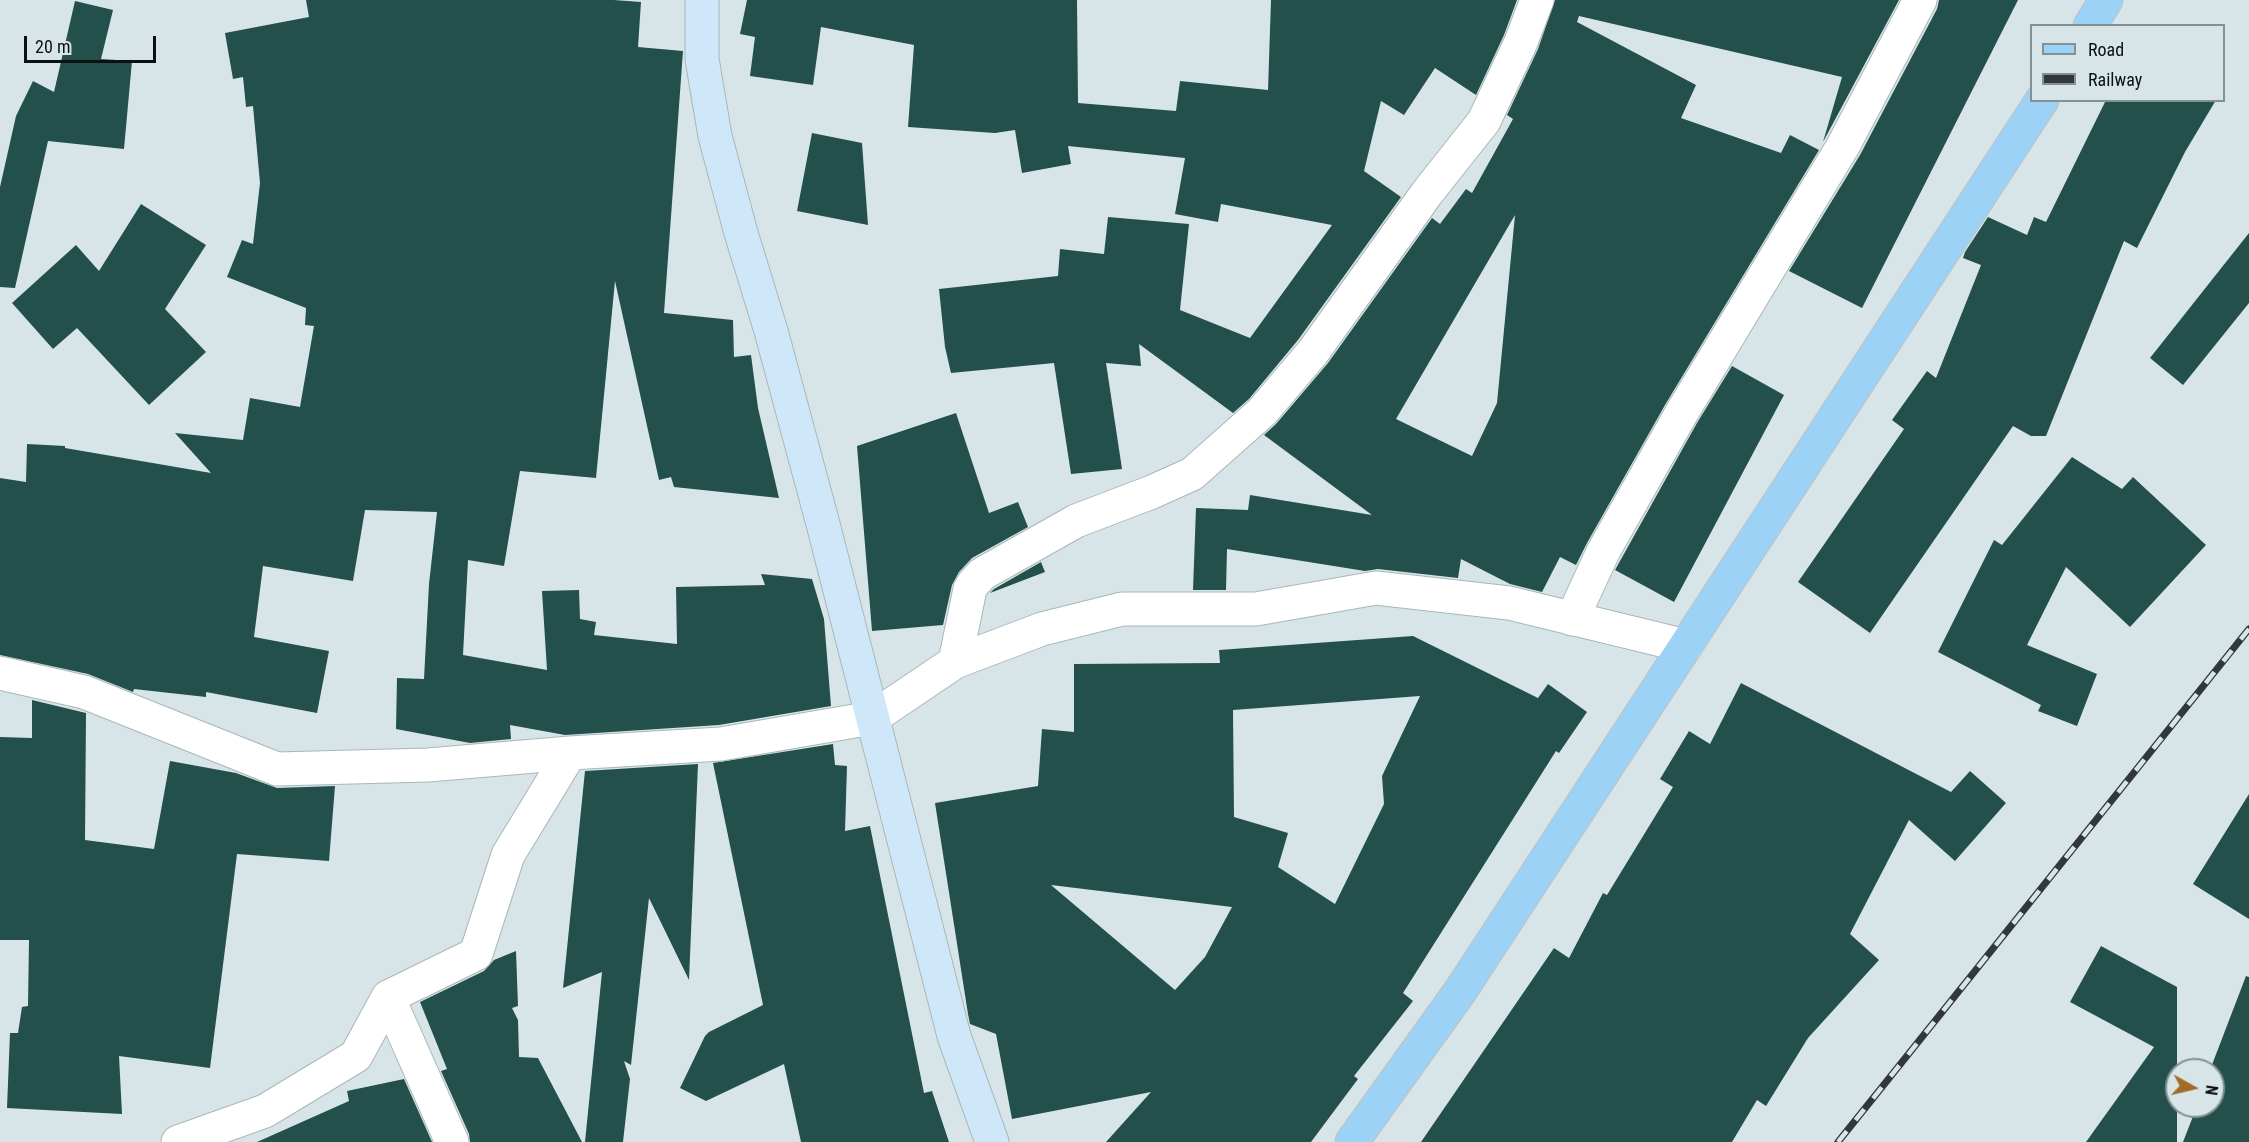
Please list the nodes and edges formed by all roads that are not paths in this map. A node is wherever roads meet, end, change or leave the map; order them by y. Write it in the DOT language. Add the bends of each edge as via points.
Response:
graph roads {
  1 [pos="702,0"];
  2 [pos="1537,0"];
  3 [pos="1920,0"];
  4 [pos="2106,0"];
  5 [pos="2091,24"];
  6 [pos="2041,102"];
  7 [pos="1572,619"];
  8 [pos="1686,646"];
  9 [pos="955,662"];
  10 [pos="0,673"];
  11 [pos="872,718"];
  12 [pos="570,753"];
  13 [pos="388,997"];
  14 [pos="178,1142"];
  15 [pos="452,1142"];
  16 [pos="992,1142"];
  17 [pos="1352,1142"];
  1 -- 11 [label="street" via="702,59 715,136 774,342"];
  2 -- 9 [label="street" via="1484,122 1427,193 1313,352 1262,412 1192,474 1076,521 982,574 970,589"];
  3 -- 7 [label="street" via="1843,146 1681,414 1603,552"];
  4 -- 5 [label="main road"];
  6 -- 8 [label="main road"];
  7 -- 8 [label="street"];
  7 -- 9 [label="street" via="1509,603 1376,588 1256,609 1122,609 1042,629"];
  8 -- 17 [label="main road" via="1461,990"];
  9 -- 11 [label="street"];
  10 -- 12 [label="street" via="84,692 277,768 428,765"];
  11 -- 12 [label="street" via="721,744"];
  11 -- 16 [label="street" via="954,1036"];
  12 -- 13 [label="street" via="508,855 476,954"];
  13 -- 14 [label="street" via="356,1056 266,1111"];
  13 -- 15 [label="street"];
}
